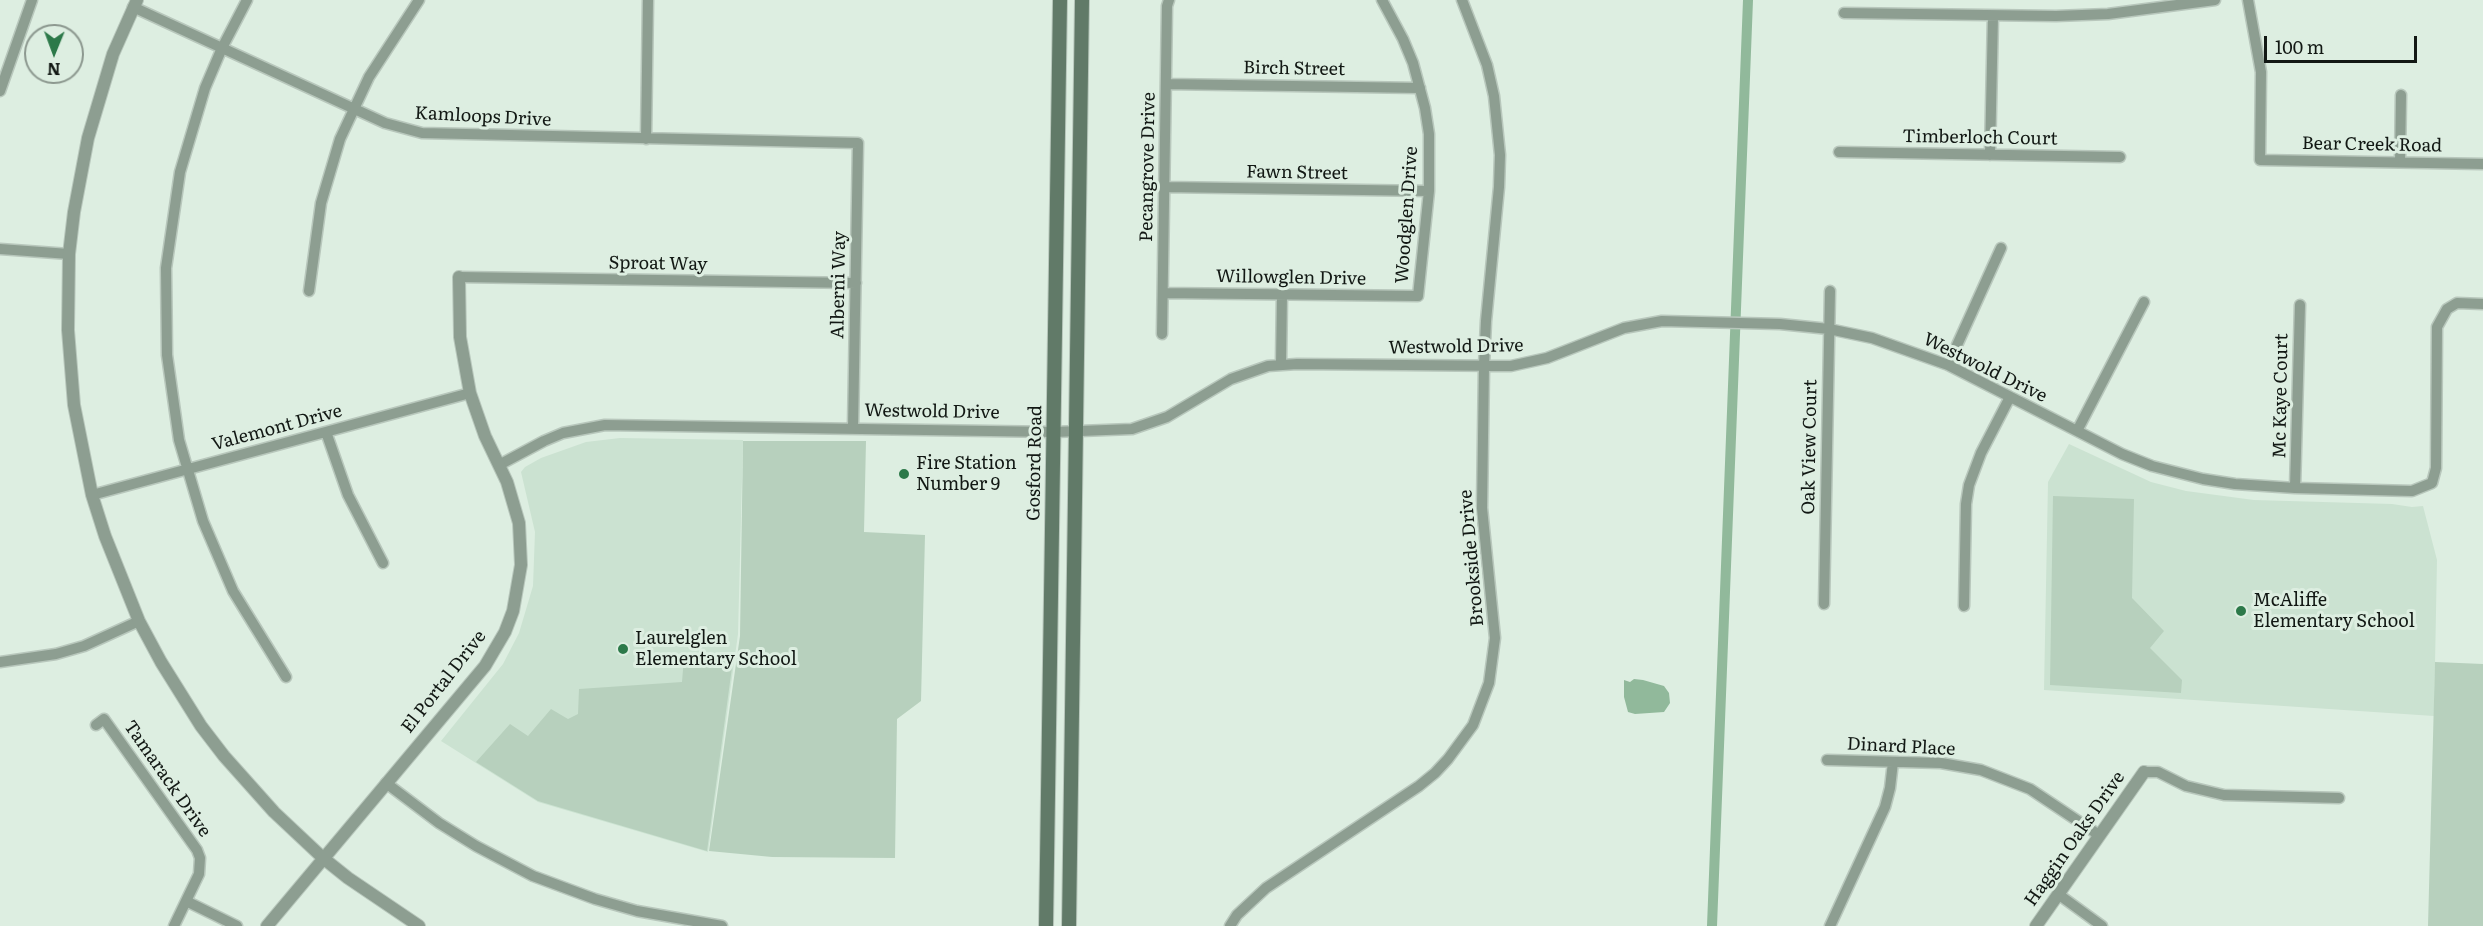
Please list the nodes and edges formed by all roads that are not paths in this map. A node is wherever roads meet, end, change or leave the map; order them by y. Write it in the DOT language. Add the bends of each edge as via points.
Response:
graph roads {
  1 [pos="32,0"];
  2 [pos="247,0"];
  3 [pos="418,0"];
  4 [pos="648,0"];
  5 [pos="1060,0"];
  6 [pos="1082,0"];
  7 [pos="1169,0"];
  8 [pos="1382,0"];
  9 [pos="1462,0"];
  10 [pos="2215,0"];
  11 [pos="2248,0"];
  12 [pos="135,4"];
  13 [pos="2166,4"];
  14 [pos="1844,13"];
  15 [pos="1993,16"];
  16 [pos="222,48"];
  17 [pos="1166,84"];
  18 [pos="1420,88"];
  19 [pos="0,91"];
  20 [pos="2401,95"];
  21 [pos="353,108"];
  22 [pos="646,139"];
  23 [pos="858,143"];
  24 [pos="1839,152"];
  25 [pos="1990,155"];
  26 [pos="2120,157"];
  27 [pos="2400,162"];
  28 [pos="2483,164"];
  29 [pos="1165,187"];
  30 [pos="1429,191"];
  31 [pos="2001,248"];
  32 [pos="0,249"];
  33 [pos="69,254"];
  34 [pos="459,277"];
  35 [pos="856,283"];
  36 [pos="309,291"];
  37 [pos="1830,291"];
  38 [pos="1163,293"];
  39 [pos="1282,294"];
  40 [pos="1418,296"];
  41 [pos="2144,302"];
  42 [pos="2483,304"];
  43 [pos="2300,305"];
  44 [pos="1829,329"];
  45 [pos="1162,334"];
  46 [pos="1281,364"];
  47 [pos="1948,365"];
  48 [pos="1484,366"];
  49 [pos="470,393"];
  50 [pos="2010,397"];
  51 [pos="854,428"];
  52 [pos="2077,431"];
  53 [pos="326,432"];
  54 [pos="1054,432"];
  55 [pos="1077,432"];
  56 [pos="499,465"];
  57 [pos="187,469"];
  58 [pos="2295,488"];
  59 [pos="92,495"];
  60 [pos="383,563"];
  61 [pos="1824,604"];
  62 [pos="1964,606"];
  63 [pos="139,621"];
  64 [pos="0,662"];
  65 [pos="286,677"];
  66 [pos="96,725"];
  67 [pos="1827,760"];
  68 [pos="1893,762"];
  69 [pos="2144,772"];
  70 [pos="386,783"];
  71 [pos="2339,798"];
  72 [pos="2099,835"];
  73 [pos="323,858"];
  74 [pos="2058,894"];
  75 [pos="186,901"];
  76 [pos="174,926"];
  77 [pos="237,926"];
  78 [pos="267,926"];
  79 [pos="418,926"];
  80 [pos="723,926"];
  81 [pos="1046,926"];
  82 [pos="1069,926"];
  83 [pos="1230,926"];
  84 [pos="1830,926"];
  85 [pos="2036,926"];
  86 [pos="2102,926"];
  1 -- 19 [label="street"];
  2 -- 16 [label="street"];
  3 -- 21 [label="street"];
  4 -- 22 [label="street"];
  5 -- 54 [label="main road, Gosford Road"];
  6 -- 55 [label="main road"];
  7 -- 17 [label="street, Pecangrove Drive"];
  8 -- 18 [label="street, Woodglen Drive" via="1403,39"];
  9 -- 48 [label="street, Brookside Drive" via="1487,64 1499,137 1499,187"];
  10 -- 13 [label="street"];
  11 -- 27 [label="street, Bear Creek Road" via="2261,72 2260,160"];
  12 -- 16 [label="street, Kamloops Drive"];
  12 -- 33 [label="street" via="113,54 88,138"];
  13 -- 15 [label="street" via="2056,16"];
  14 -- 15 [label="street"];
  15 -- 25 [label="street"];
  16 -- 21 [label="street, Kamloops Drive"];
  16 -- 57 [label="street" via="186,151 167,257 167,355"];
  17 -- 18 [label="street, Birch Street"];
  17 -- 29 [label="street, Pecangrove Drive"];
  18 -- 30 [label="street, Woodglen Drive" via="1429,134"];
  20 -- 27 [label="street"];
  21 -- 22 [label="street, Kamloops Drive" via="403,129 441,135"];
  21 -- 36 [label="street" via="321,203"];
  22 -- 23 [label="street, Kamloops Drive"];
  23 -- 35 [label="street, Alberni Way"];
  24 -- 25 [label="street, Timberloch Court"];
  25 -- 26 [label="street, Timberloch Court"];
  27 -- 28 [label="street, Bear Creek Road"];
  29 -- 30 [label="street, Fawn Street"];
  29 -- 38 [label="street, Pecangrove Drive"];
  30 -- 40 [label="street, Woodglen Drive"];
  31 -- 47 [label="street"];
  32 -- 33 [label="street"];
  33 -- 59 [label="street" via="70,367"];
  34 -- 35 [label="street, Sproat Way"];
  34 -- 49 [label="street, El Portal Drive" via="460,337"];
  35 -- 51 [label="street, Alberni Way"];
  37 -- 44 [label="street, Oak View Court"];
  38 -- 39 [label="street, Willowglen Drive"];
  38 -- 45 [label="street, Pecangrove Drive"];
  39 -- 40 [label="street, Willowglen Drive"];
  39 -- 46 [label="street"];
  41 -- 52 [label="street"];
  42 -- 58 [label="street, Westwold Drive" via="2457,303 2447,309 2437,327 2436,468 2432,483 2412,491"];
  43 -- 58 [label="street, Mc Kaye Court"];
  44 -- 47 [label="street, Westwold Drive" via="1872,338"];
  44 -- 48 [label="street, Westwold Drive" via="1662,321 1640,324 1530,363"];
  44 -- 61 [label="street, Oak View Court"];
  46 -- 48 [label="street, Westwold Drive"];
  46 -- 55 [label="street, Westwold Drive" via="1231,379 1151,424"];
  47 -- 50 [label="street, Westwold Drive"];
  48 -- 83 [label="street, Brookside Drive" via="1482,508 1495,638 1489,683 1477,715 1462,742 1435,773 1266,888"];
  49 -- 53 [label="street, Valemont Drive"];
  49 -- 56 [label="street, El Portal Drive"];
  50 -- 52 [label="street, Westwold Drive"];
  50 -- 62 [label="street" via="1969,485"];
  51 -- 54 [label="street, Westwold Drive"];
  51 -- 56 [label="street, Westwold Drive" via="605,425 563,433"];
  52 -- 58 [label="street, Westwold Drive" via="2122,454 2177,473 2235,484"];
  53 -- 57 [label="street, Valemont Drive"];
  53 -- 60 [label="street" via="348,495"];
  54 -- 55 [label="street, Westwold Drive"];
  54 -- 81 [label="main road, Gosford Road"];
  55 -- 82 [label="main road"];
  56 -- 70 [label="street, El Portal Drive" via="515,504 521,542 513,611 484,666"];
  57 -- 59 [label="street, Valemont Drive"];
  57 -- 65 [label="street" via="203,521 233,591"];
  59 -- 63 [label="street" via="117,571"];
  63 -- 64 [label="street" via="65,651"];
  63 -- 73 [label="street" via="180,694 224,756 274,812"];
  66 -- 75 [label="street, Tamarack Drive" via="104,719 197,850 199,874"];
  67 -- 68 [label="street, Dinard Place"];
  68 -- 72 [label="street, Dinard Place" via="1961,766 2008,778 2051,801"];
  68 -- 84 [label="street" via="1885,807"];
  69 -- 71 [label="street" via="2158,771 2186,786 2224,795"];
  69 -- 72 [label="street, Haggin Oaks Drive"];
  70 -- 73 [label="street, El Portal Drive"];
  70 -- 80 [label="street" via="448,829 533,876 637,911"];
  72 -- 74 [label="street, Haggin Oaks Drive"];
  73 -- 78 [label="street, El Portal Drive"];
  73 -- 79 [label="street"];
  74 -- 85 [label="street, Haggin Oaks Drive"];
  74 -- 86 [label="street"];
  75 -- 76 [label="street, Tamarack Drive"];
  75 -- 77 [label="street"];
}
